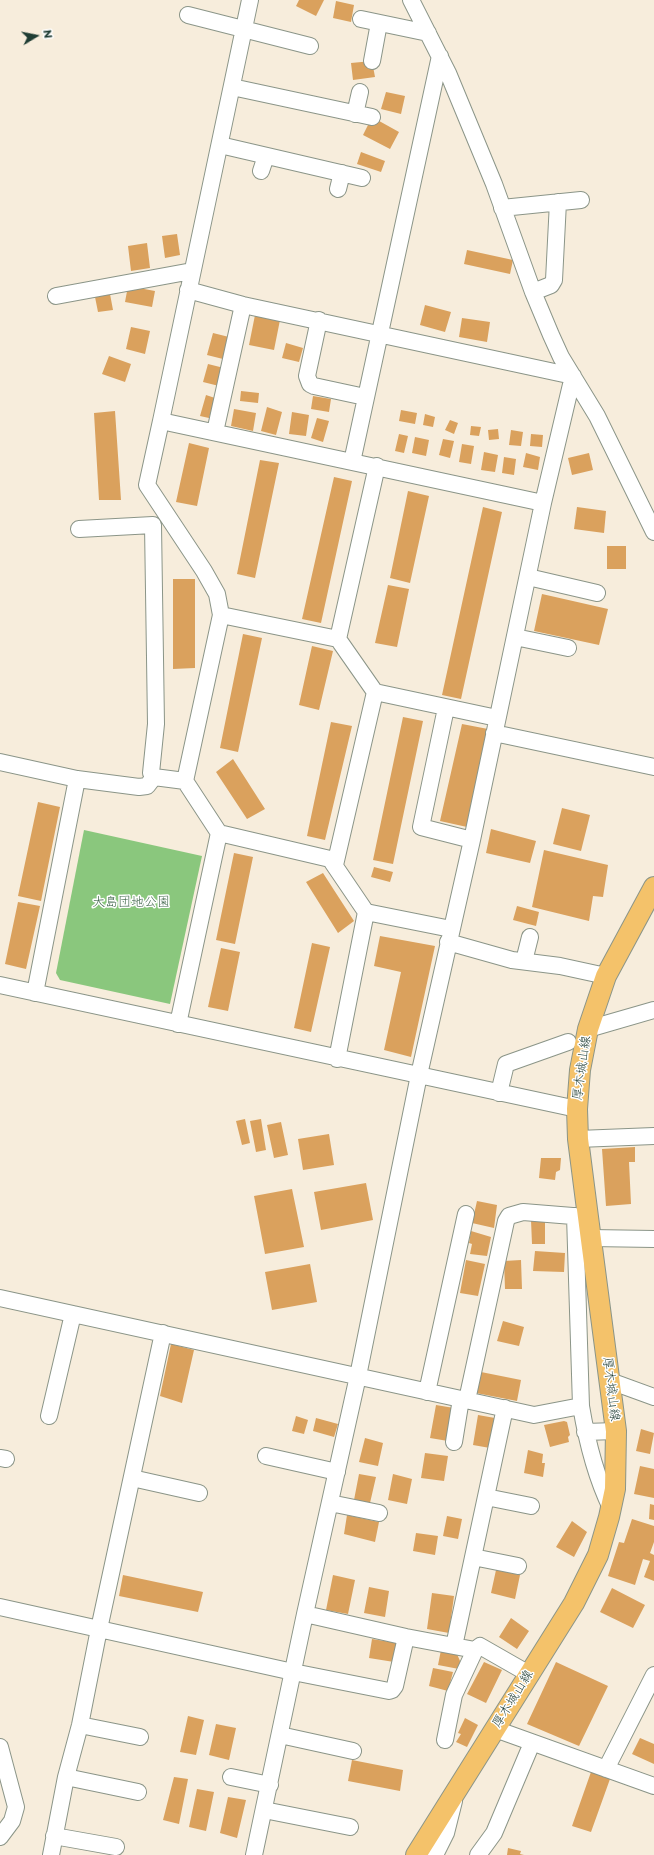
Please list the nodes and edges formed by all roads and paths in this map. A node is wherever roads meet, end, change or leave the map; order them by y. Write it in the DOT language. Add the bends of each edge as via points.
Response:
graph roads {
  1 [pos="250,0"];
  2 [pos="411,0"];
  3 [pos="188,15"];
  4 [pos="361,19"];
  5 [pos="379,22"];
  6 [pos="244,29"];
  7 [pos="428,33"];
  8 [pos="310,46"];
  9 [pos="440,56"];
  10 [pos="372,61"];
  11 [pos="232,87"];
  12 [pos="360,92"];
  13 [pos="355,114"];
  14 [pos="372,117"];
  15 [pos="220,145"];
  16 [pos="266,156"];
  17 [pos="261,171"];
  18 [pos="342,173"];
  19 [pos="362,178"];
  20 [pos="338,189"];
  21 [pos="581,200"];
  22 [pos="558,202"];
  23 [pos="502,208"];
  24 [pos="192,271"];
  25 [pos="188,290"];
  26 [pos="533,292"];
  27 [pos="56,296"];
  28 [pos="243,304"];
  29 [pos="319,320"];
  30 [pos="379,333"];
  31 [pos="573,376"];
  32 [pos="365,397"];
  33 [pos="160,420"];
  34 [pos="215,432"];
  35 [pos="352,462"];
  36 [pos="377,466"];
  37 [pos="543,503"];
  38 [pos="79,529"];
  39 [pos="654,532"];
  40 [pos="528,577"];
  41 [pos="597,593"];
  42 [pos="221,615"];
  43 [pos="515,637"];
  44 [pos="338,640"];
  45 [pos="568,648"];
  46 [pos="375,692"];
  47 [pos="446,708"];
  48 [pos="495,725"];
  49 [pos="0,762"];
  50 [pos="654,768"];
  51 [pos="154,777"];
  52 [pos="77,779"];
  53 [pos="185,781"];
  54 [pos="219,833"];
  55 [pos="472,840"];
  56 [pos="335,865"];
  57 [pos="654,887"];
  58 [pos="366,912"];
  59 [pos="449,936"];
  60 [pos="530,937"];
  61 [pos="524,961"];
  62 [pos="606,976"];
  63 [pos="0,985"];
  64 [pos="35,992"];
  65 [pos="654,1010"];
  66 [pos="178,1024"];
  67 [pos="588,1029"];
  68 [pos="568,1042"];
  69 [pos="337,1059"];
  70 [pos="419,1075"];
  71 [pos="499,1093"];
  72 [pos="576,1109"];
  73 [pos="654,1136"];
  74 [pos="578,1139"];
  75 [pos="466,1214"];
  76 [pos="581,1216"];
  77 [pos="591,1238"];
  78 [pos="654,1239"];
  79 [pos="0,1298"];
  80 [pos="73,1314"];
  81 [pos="163,1333"];
  82 [pos="358,1376"];
  83 [pos="610,1381"];
  84 [pos="427,1392"];
  85 [pos="654,1397"];
  86 [pos="464,1399"];
  87 [pos="581,1406"];
  88 [pos="505,1408"];
  89 [pos="49,1416"];
  90 [pos="616,1431"];
  91 [pos="585,1432"];
  92 [pos="454,1442"];
  93 [pos="266,1456"];
  94 [pos="337,1472"];
  95 [pos="132,1478"];
  96 [pos="199,1493"];
  97 [pos="486,1497"];
  98 [pos="330,1503"];
  99 [pos="531,1506"];
  100 [pos="611,1508"];
  101 [pos="379,1513"];
  102 [pos="474,1557"];
  103 [pos="518,1566"];
  104 [pos="0,1607"];
  105 [pos="305,1614"];
  106 [pos="99,1629"];
  107 [pos="406,1637"];
  108 [pos="454,1646"];
  109 [pos="482,1650"];
  110 [pos="293,1672"];
  111 [pos="529,1674"];
  112 [pos="654,1675"];
  113 [pos="80,1725"];
  114 [pos="495,1729"];
  115 [pos="280,1735"];
  116 [pos="140,1737"];
  117 [pos="445,1740"];
  118 [pos="532,1743"];
  119 [pos="0,1748"];
  120 [pos="353,1751"];
  121 [pos="606,1769"];
  122 [pos="66,1777"];
  123 [pos="231,1777"];
  124 [pos="270,1785"];
  125 [pos="654,1786"];
  126 [pos="138,1792"];
  127 [pos="455,1793"];
  128 [pos="264,1810"];
  129 [pos="350,1827"];
  130 [pos="54,1836"];
  131 [pos="0,1837"];
  132 [pos="116,1847"];
  133 [pos="51,1855"];
  134 [pos="254,1855"];
  135 [pos="416,1855"];
  136 [pos="435,1855"];
  137 [pos="478,1855"];
  1 -- 6 [label="street"];
  2 -- 7 [label="street"];
  3 -- 6 [label="street"];
  4 -- 5 [label="street"];
  5 -- 7 [label="street"];
  5 -- 10 [label="street"];
  6 -- 8 [label="street"];
  6 -- 11 [label="street"];
  7 -- 9 [label="street"];
  9 -- 23 [label="street"];
  9 -- 30 [label="street"];
  11 -- 13 [label="street"];
  11 -- 15 [label="street"];
  12 -- 13 [label="street"];
  13 -- 14 [label="street"];
  15 -- 16 [label="street"];
  15 -- 24 [label="street"];
  16 -- 17 [label="street"];
  16 -- 18 [label="street"];
  18 -- 19 [label="street"];
  18 -- 20 [label="street"];
  21 -- 22 [label="street"];
  22 -- 23 [label="street"];
  22 -- 26 [label="street" via="554,280 551,285"];
  23 -- 26 [label="street"];
  24 -- 25 [label="street"];
  24 -- 27 [label="street"];
  25 -- 28 [label="street"];
  25 -- 33 [label="street"];
  26 -- 31 [label="street" via="558,350"];
  28 -- 29 [label="street"];
  28 -- 34 [label="street"];
  29 -- 30 [label="street"];
  29 -- 32 [label="street" via="307,376 310,384"];
  30 -- 31 [label="street"];
  30 -- 32 [label="street"];
  31 -- 37 [label="street"];
  31 -- 39 [label="street" via="597,416"];
  32 -- 35 [label="street"];
  33 -- 34 [label="street"];
  33 -- 42 [label="street" via="147,485 204,571 217,594"];
  34 -- 35 [label="street"];
  35 -- 36 [label="street"];
  36 -- 37 [label="street"];
  36 -- 44 [label="street"];
  37 -- 40 [label="street"];
  38 -- 51 [label="street" via="153,525 156,724 151,773"];
  40 -- 41 [label="street"];
  40 -- 43 [label="street"];
  42 -- 44 [label="street"];
  42 -- 53 [label="street"];
  43 -- 45 [label="street"];
  43 -- 48 [label="street"];
  44 -- 46 [label="street"];
  46 -- 47 [label="street"];
  46 -- 56 [label="street"];
  47 -- 48 [label="street"];
  47 -- 55 [label="street" via="421,827"];
  48 -- 50 [label="street"];
  48 -- 55 [label="street"];
  49 -- 52 [label="street"];
  51 -- 52 [label="street" via="147,786 139,787"];
  51 -- 53 [label="street"];
  52 -- 64 [label="street"];
  53 -- 54 [label="street"];
  54 -- 56 [label="street" via="330,858"];
  54 -- 66 [label="street"];
  55 -- 59 [label="street"];
  56 -- 58 [label="street"];
  57 -- 62 [label="main road, 厚木城山線"];
  58 -- 59 [label="street"];
  58 -- 69 [label="street"];
  59 -- 61 [label="street" via="512,960"];
  59 -- 70 [label="street"];
  60 -- 61 [label="street"];
  61 -- 62 [label="street"];
  62 -- 67 [label="main road, 厚木城山線"];
  63 -- 64 [label="street"];
  64 -- 66 [label="street"];
  65 -- 67 [label="street"];
  66 -- 69 [label="street"];
  67 -- 72 [label="main road, 厚木城山線"];
  68 -- 71 [label="street" via="506,1064"];
  69 -- 70 [label="street"];
  70 -- 71 [label="street"];
  70 -- 82 [label="street"];
  71 -- 72 [label="street"];
  72 -- 74 [label="main road, 厚木城山線"];
  73 -- 74 [label="street"];
  74 -- 76 [label="main road, 厚木城山線"];
  75 -- 84 [label="street"];
  76 -- 77 [label="main road, 厚木城山線"];
  76 -- 86 [label="street" via="518,1213 509,1216 503,1227"];
  76 -- 87 [label="street"];
  77 -- 78 [label="street"];
  77 -- 83 [label="main road, 厚木城山線"];
  79 -- 80 [label="street"];
  80 -- 81 [label="street"];
  80 -- 89 [label="street"];
  81 -- 82 [label="street"];
  81 -- 95 [label="street"];
  82 -- 84 [label="street"];
  82 -- 94 [label="street"];
  83 -- 85 [label="street"];
  83 -- 90 [label="main road, 厚木城山線"];
  84 -- 86 [label="street"];
  86 -- 88 [label="street"];
  86 -- 92 [label="street"];
  87 -- 88 [label="street" via="538,1415"];
  87 -- 91 [label="street"];
  88 -- 97 [label="street"];
  90 -- 91 [label="street"];
  90 -- 100 [label="main road, 厚木城山線" via="616,1476"];
  91 -- 100 [label="street" via="595,1470"];
  93 -- 94 [label="street"];
  94 -- 98 [label="street"];
  95 -- 96 [label="street"];
  95 -- 106 [label="street"];
  97 -- 99 [label="street"];
  97 -- 102 [label="street"];
  98 -- 101 [label="street"];
  98 -- 105 [label="street"];
  100 -- 111 [label="main road, 厚木城山線" via="598,1554 588,1576"];
  102 -- 103 [label="street"];
  102 -- 108 [label="street"];
  104 -- 106 [label="street"];
  105 -- 107 [label="street"];
  105 -- 110 [label="street"];
  106 -- 110 [label="street"];
  106 -- 113 [label="street"];
  107 -- 108 [label="street"];
  107 -- 110 [label="street" via="395,1686 389,1691"];
  108 -- 109 [label="street"];
  109 -- 111 [label="street"];
  109 -- 117 [label="street" via="454,1695"];
  110 -- 115 [label="street"];
  111 -- 114 [label="main road, 厚木城山線"];
  112 -- 121 [label="street"];
  113 -- 116 [label="street"];
  113 -- 122 [label="street"];
  114 -- 118 [label="street"];
  114 -- 127 [label="main road, 厚木城山線"];
  115 -- 120 [label="street"];
  115 -- 124 [label="street"];
  118 -- 121 [label="street"];
  118 -- 137 [label="street" via="494,1833"];
  119 -- 131 [label="street" via="16,1807 12,1821"];
  121 -- 125 [label="street"];
  122 -- 126 [label="street"];
  122 -- 130 [label="street"];
  123 -- 124 [label="street"];
  124 -- 128 [label="street"];
  127 -- 135 [label="main road, 厚木城山線"];
  127 -- 136 [label="street" via="446,1833"];
  128 -- 129 [label="street"];
  128 -- 134 [label="street"];
  130 -- 132 [label="street"];
  130 -- 133 [label="street"];
}
